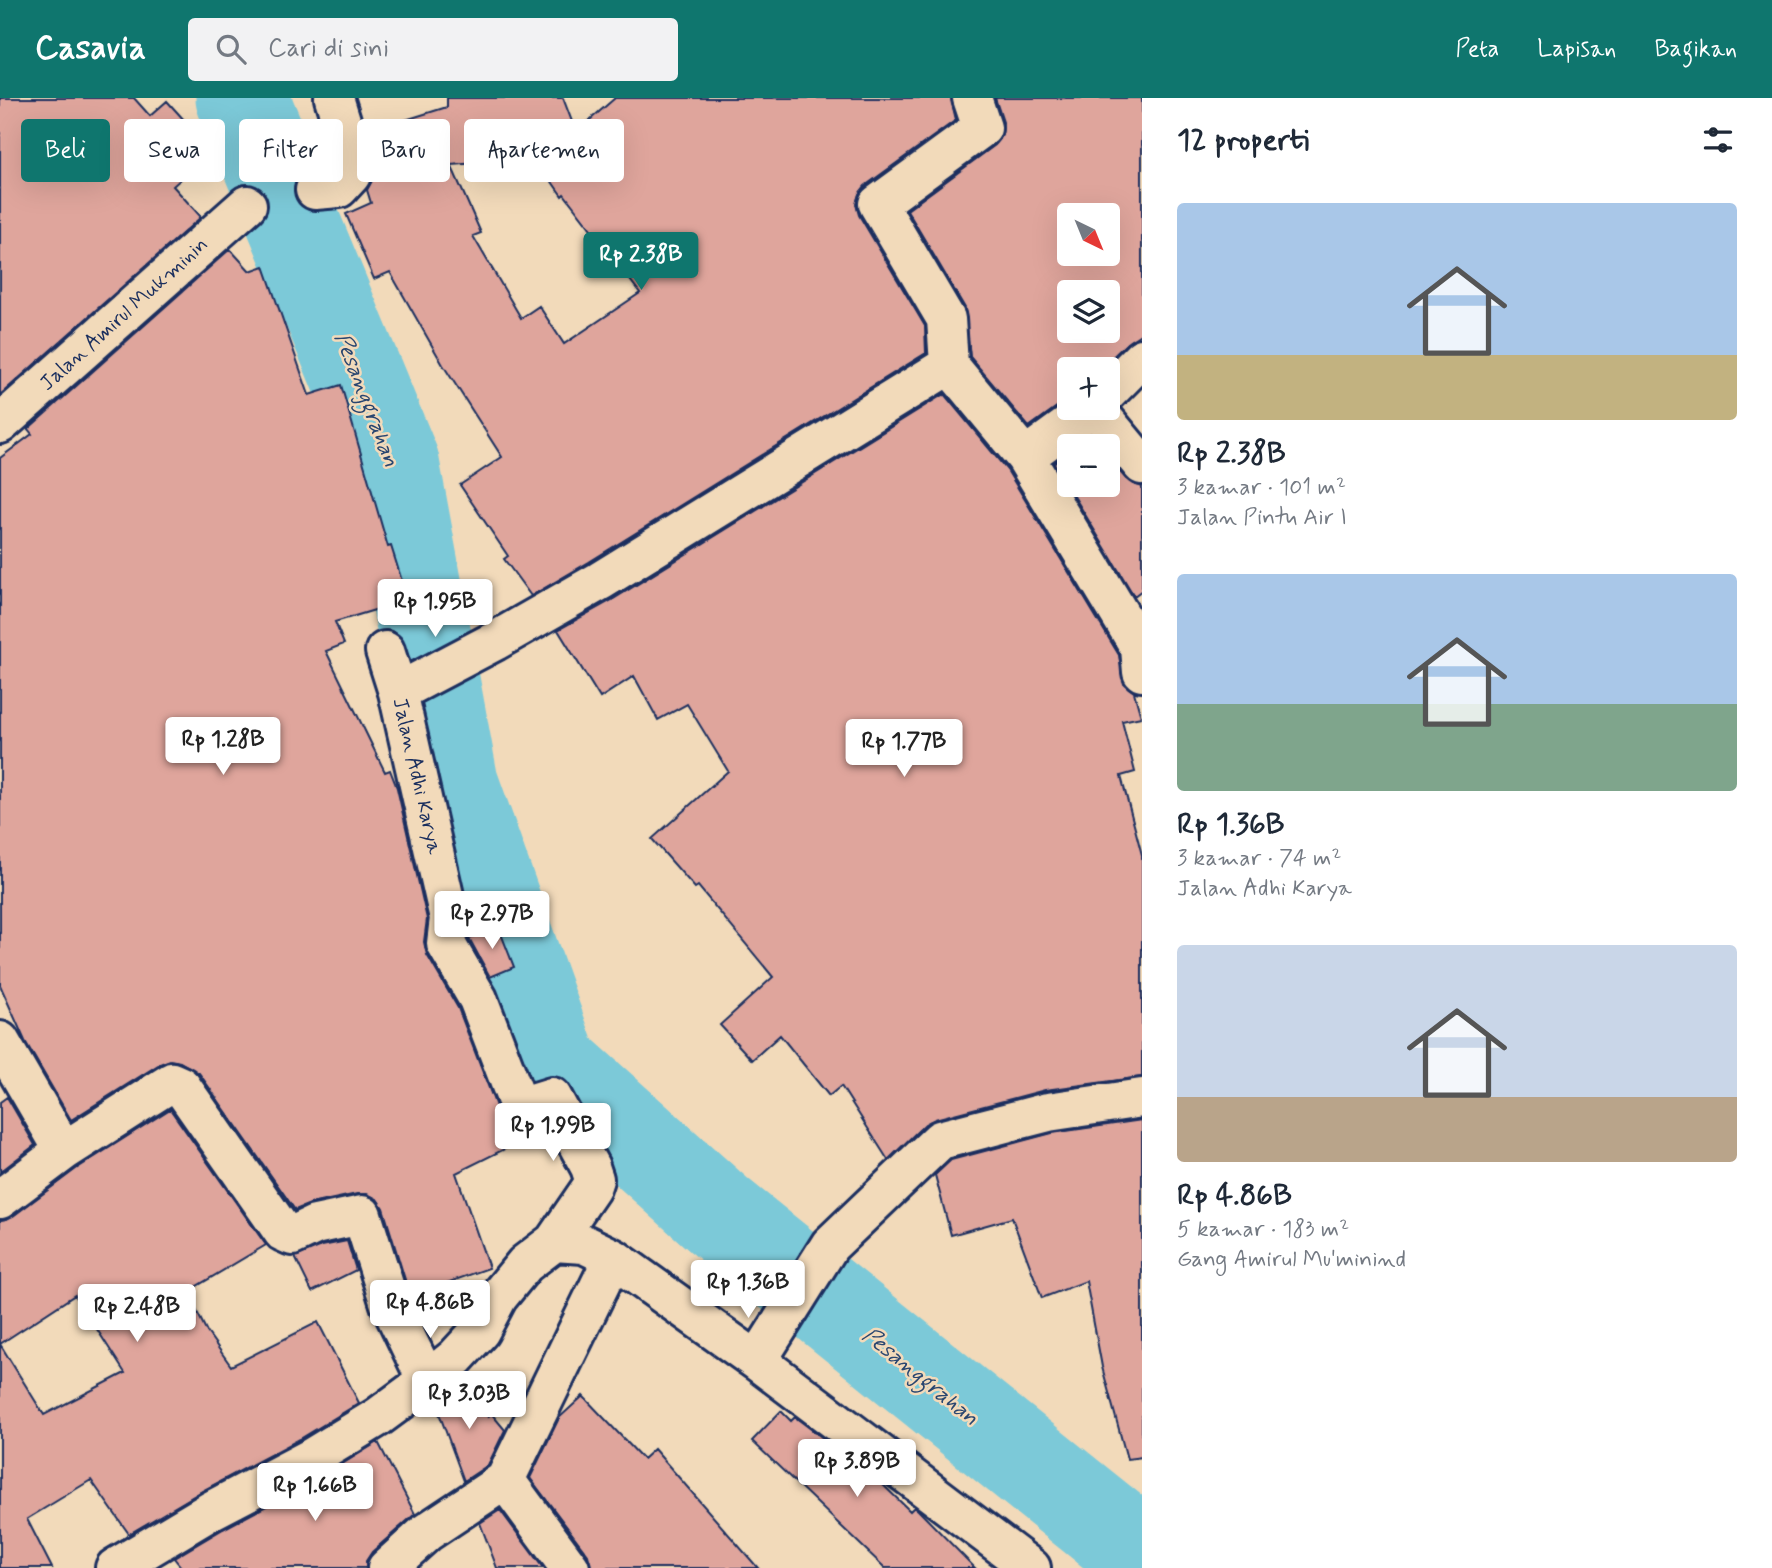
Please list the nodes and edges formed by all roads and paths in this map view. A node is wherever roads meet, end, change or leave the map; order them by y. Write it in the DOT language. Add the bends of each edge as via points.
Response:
graph roads {
  1 [pos="334,98"];
  2 [pos="971,98"];
  3 [pos="316,190"];
  4 [pos="247,205"];
  5 [pos="1142,358"];
  6 [pos="949,365"];
  7 [pos="1120,380"];
  8 [pos="1077,420"];
  9 [pos="1104,420"];
  10 [pos="0,424"];
  11 [pos="1025,457"];
  12 [pos="1142,465"];
  13 [pos="385,651"];
  14 [pos="1142,673"];
  15 [pos="400,691"];
  16 [pos="0,1041"];
  17 [pos="1142,1098"];
  18 [pos="64,1151"];
  19 [pos="0,1199"];
  20 [pos="554,1242"];
  21 [pos="612,1258"];
  22 [pos="757,1361"];
  23 [pos="427,1381"];
  24 [pos="505,1480"];
  25 [pos="115,1568"];
  26 [pos="387,1568"];
  27 [pos="570,1568"];
  28 [pos="1031,1568"];
  1 -- 3 [label="street" via="355,166 339,188"];
  2 -- 6 [label="street" via="982,128 878,204 946,319"];
  4 -- 10 [label="street, Jalan Amirul Mukminin"];
  5 -- 7 [label="street"];
  6 -- 11 [label="street"];
  6 -- 15 [label="street" via="600,581"];
  8 -- 11 [label="street"];
  9 -- 12 [label="street"];
  11 -- 14 [label="street" via="1140,648"];
  13 -- 15 [label="street, Jalan Adhi Karya"];
  15 -- 20 [label="street, Jalan Adhi Karya" via="449,918 446,944 478,999 517,1101 523,1106 552,1097 594,1179"];
  16 -- 18 [label="street"];
  17 -- 22 [label="street" via="1048,1112 940,1140 830,1245"];
  18 -- 19 [label="street"];
  18 -- 23 [label="street" via="172,1082 181,1086 283,1232 292,1236 315,1225 362,1215 390,1304"];
  20 -- 21 [label="street" via="584,1244"];
  20 -- 23 [label="street, Jalan Adhi Karya" via="525,1264 498,1297 480,1331"];
  21 -- 22 [label="street"];
  21 -- 24 [label="street"];
  22 -- 28 [label="street"];
  23 -- 25 [label="street, Jalan Adhi Karya" via="311,1458"];
  24 -- 26 [label="street" via="427,1532"];
  24 -- 27 [label="street"];
}
